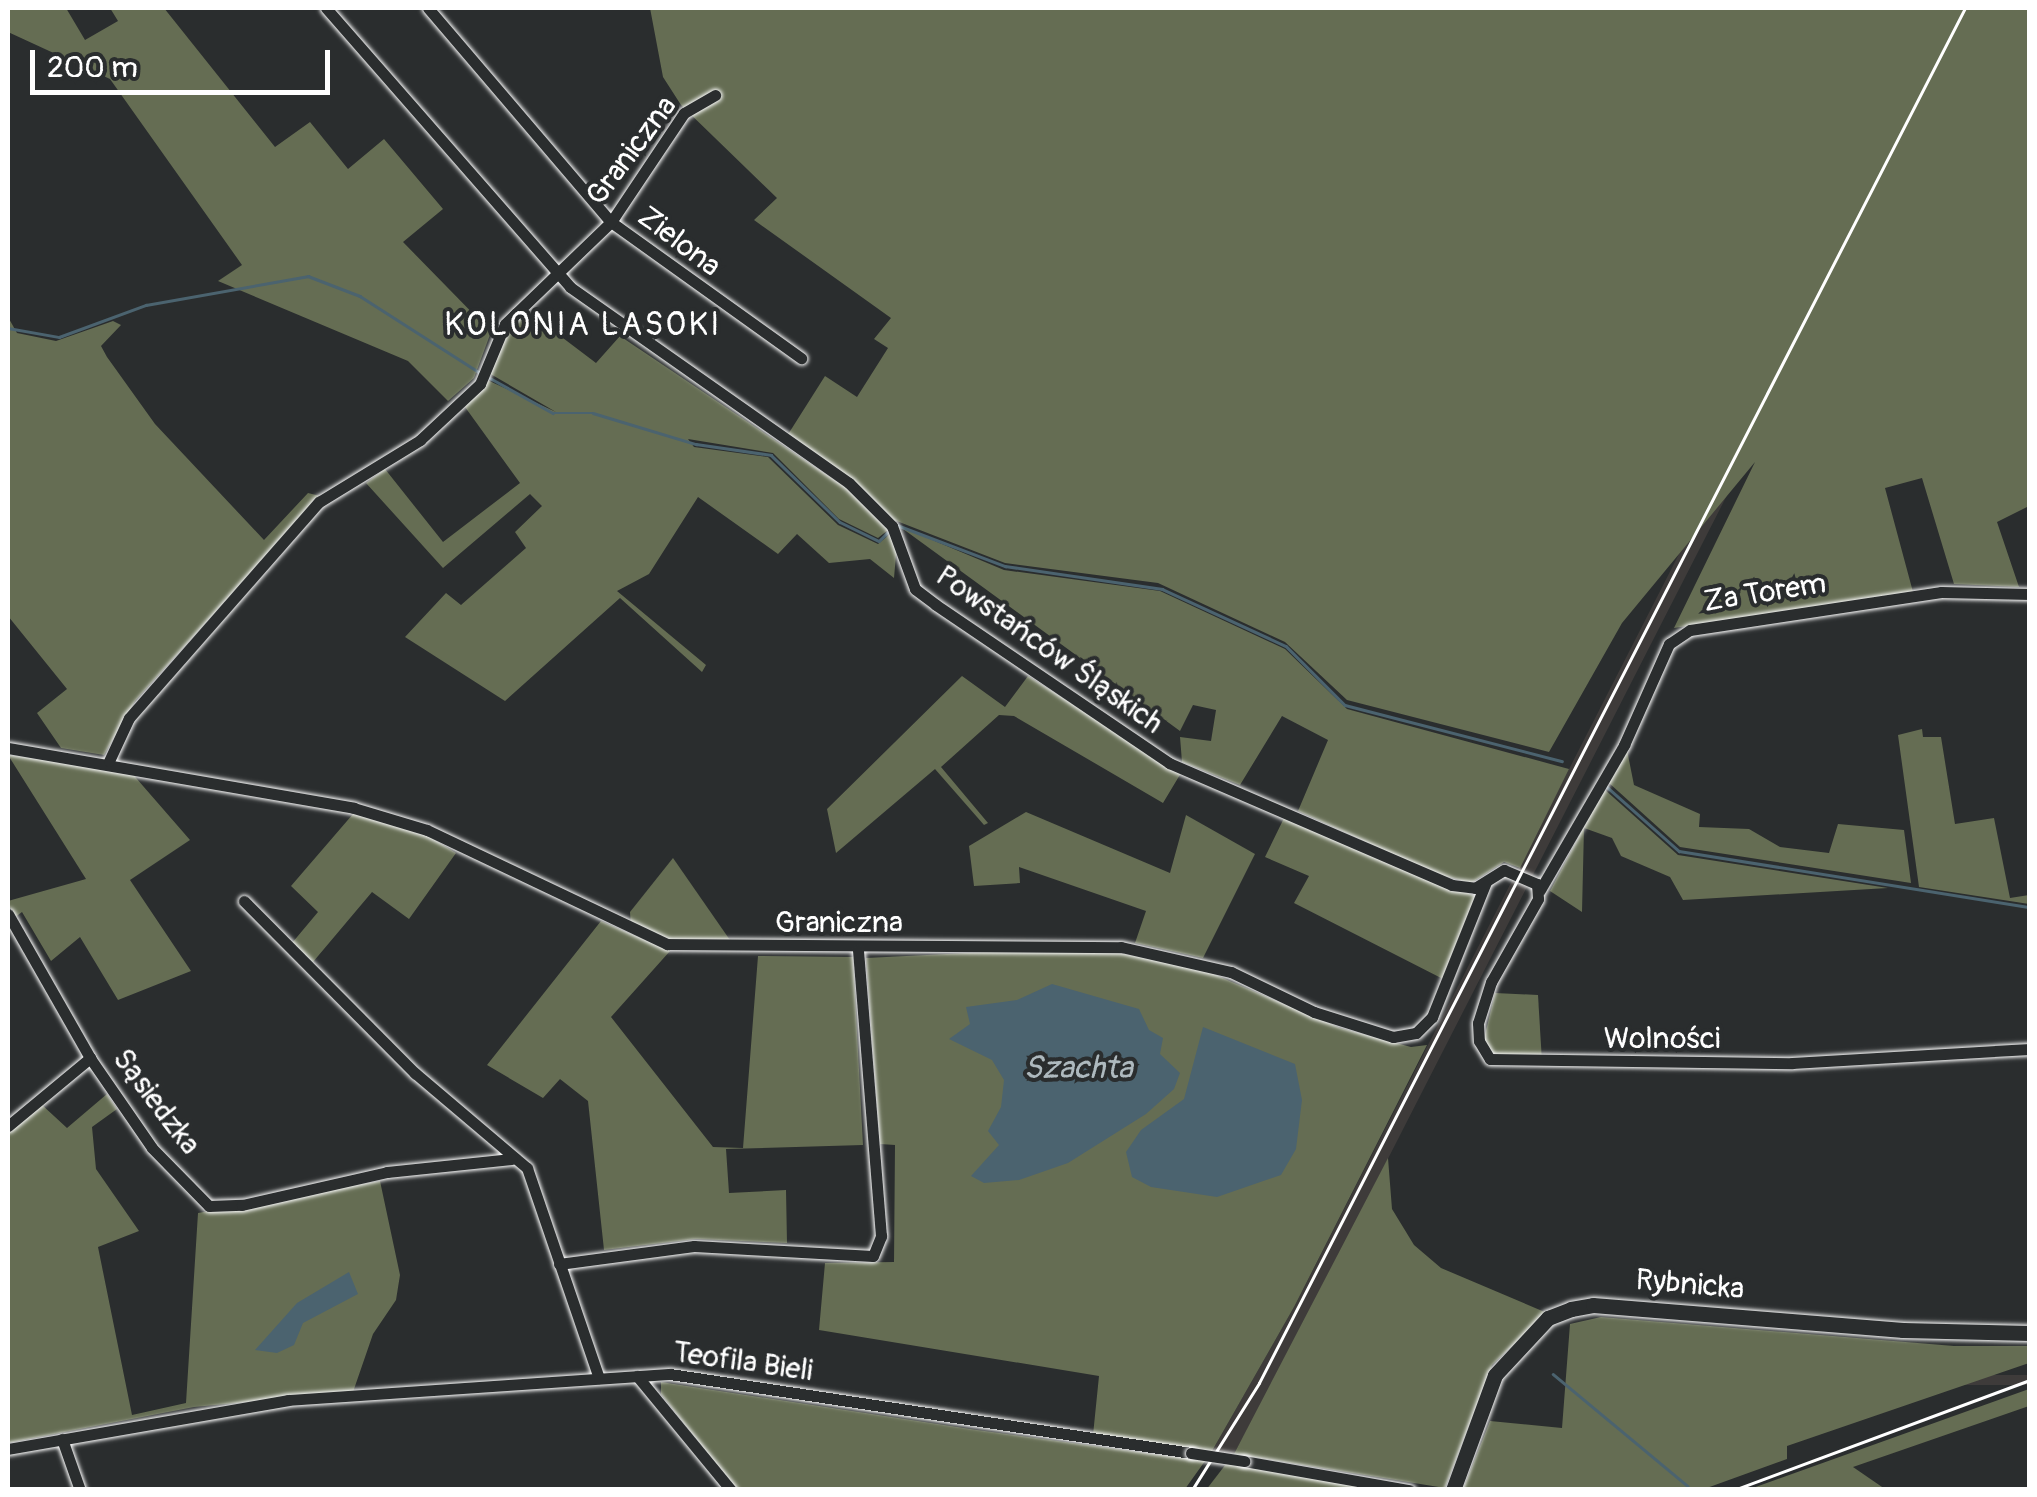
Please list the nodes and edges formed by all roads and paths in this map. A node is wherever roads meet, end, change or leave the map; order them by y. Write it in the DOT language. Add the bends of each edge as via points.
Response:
graph roads {
  1 [pos="326,8"];
  2 [pos="428,8"];
  3 [pos="715,94"];
  4 [pos="611,222"];
  5 [pos="557,272"];
  6 [pos="801,358"];
  7 [pos="2030,594"];
  8 [pos="8,748"];
  9 [pos="109,761"];
  10 [pos="1486,882"];
  11 [pos="1538,887"];
  12 [pos="244,901"];
  13 [pos="8,914"];
  14 [pos="858,950"];
  15 [pos="2030,1049"];
  16 [pos="90,1058"];
  17 [pos="8,1126"];
  18 [pos="511,1159"];
  19 [pos="559,1264"];
  20 [pos="2030,1333"];
  21 [pos="655,1374"];
  22 [pos="636,1376"];
  23 [pos="599,1378"];
  24 [pos="658,1401"];
  25 [pos="62,1439"];
  26 [pos="8,1450"];
  27 [pos="718,1483"];
  28 [pos="80,1490"];
  29 [pos="731,1490"];
  30 [pos="1409,1490"];
  31 [pos="1453,1490"];
  1 -- 5 [label="street, Powstańców Śląskich"];
  2 -- 4 [label="street, Zielona"];
  3 -- 4 [label="street, Graniczna" via="684,113"];
  4 -- 5 [label="street, Graniczna"];
  4 -- 6 [label="street, Zielona"];
  5 -- 9 [label="street, Graniczna" via="504,324 480,384 420,440 318,502 129,718"];
  5 -- 10 [label="street, Powstańców Śląskich" via="632,336 849,482 892,526 914,589 1100,720 1170,762 1452,885"];
  7 -- 11 [label="street, Za Torem" via="1940,592 1690,630 1669,644 1624,744"];
  8 -- 9 [label="street, Graniczna"];
  9 -- 14 [label="street, Graniczna" via="354,808 428,830 667,944"];
  10 -- 11 [label="street, Powstańców Śląskich" via="1504,870"];
  10 -- 14 [label="street, Graniczna" via="1432,1017 1402,1037 1314,1012 1231,972 1121,947"];
  11 -- 15 [label="street, Wolności" via="1478,1023 1483,1052 1499,1062 1774,1063"];
  12 -- 18 [label="street" via="319,982"];
  13 -- 16 [label="street, Sąsiedzka"];
  14 -- 19 [label="street" via="881,1236 872,1256 694,1246"];
  16 -- 17 [label="street"];
  16 -- 18 [label="street, Sąsiedzka" via="152,1148 209,1206 242,1205 387,1172"];
  18 -- 19 [label="street" via="534,1181"];
  19 -- 23 [label="street"];
  20 -- 31 [label="street, Rybnicka" via="1903,1330 1592,1304 1572,1309 1548,1318 1496,1374"];
  21 -- 22 [label="street, Teofila Bieli"];
  21 -- 24 [label="street"];
  21 -- 30 [label="street, Teofila Bieli, bridge"];
  22 -- 23 [label="street, Teofila Bieli"];
  22 -- 24 [label="street"];
  23 -- 25 [label="street, Teofila Bieli" via="288,1400"];
  24 -- 27 [label="street"];
  25 -- 26 [label="street, Teofila Bieli"];
  25 -- 28 [label="street"];
  27 -- 29 [label="street"];
}
